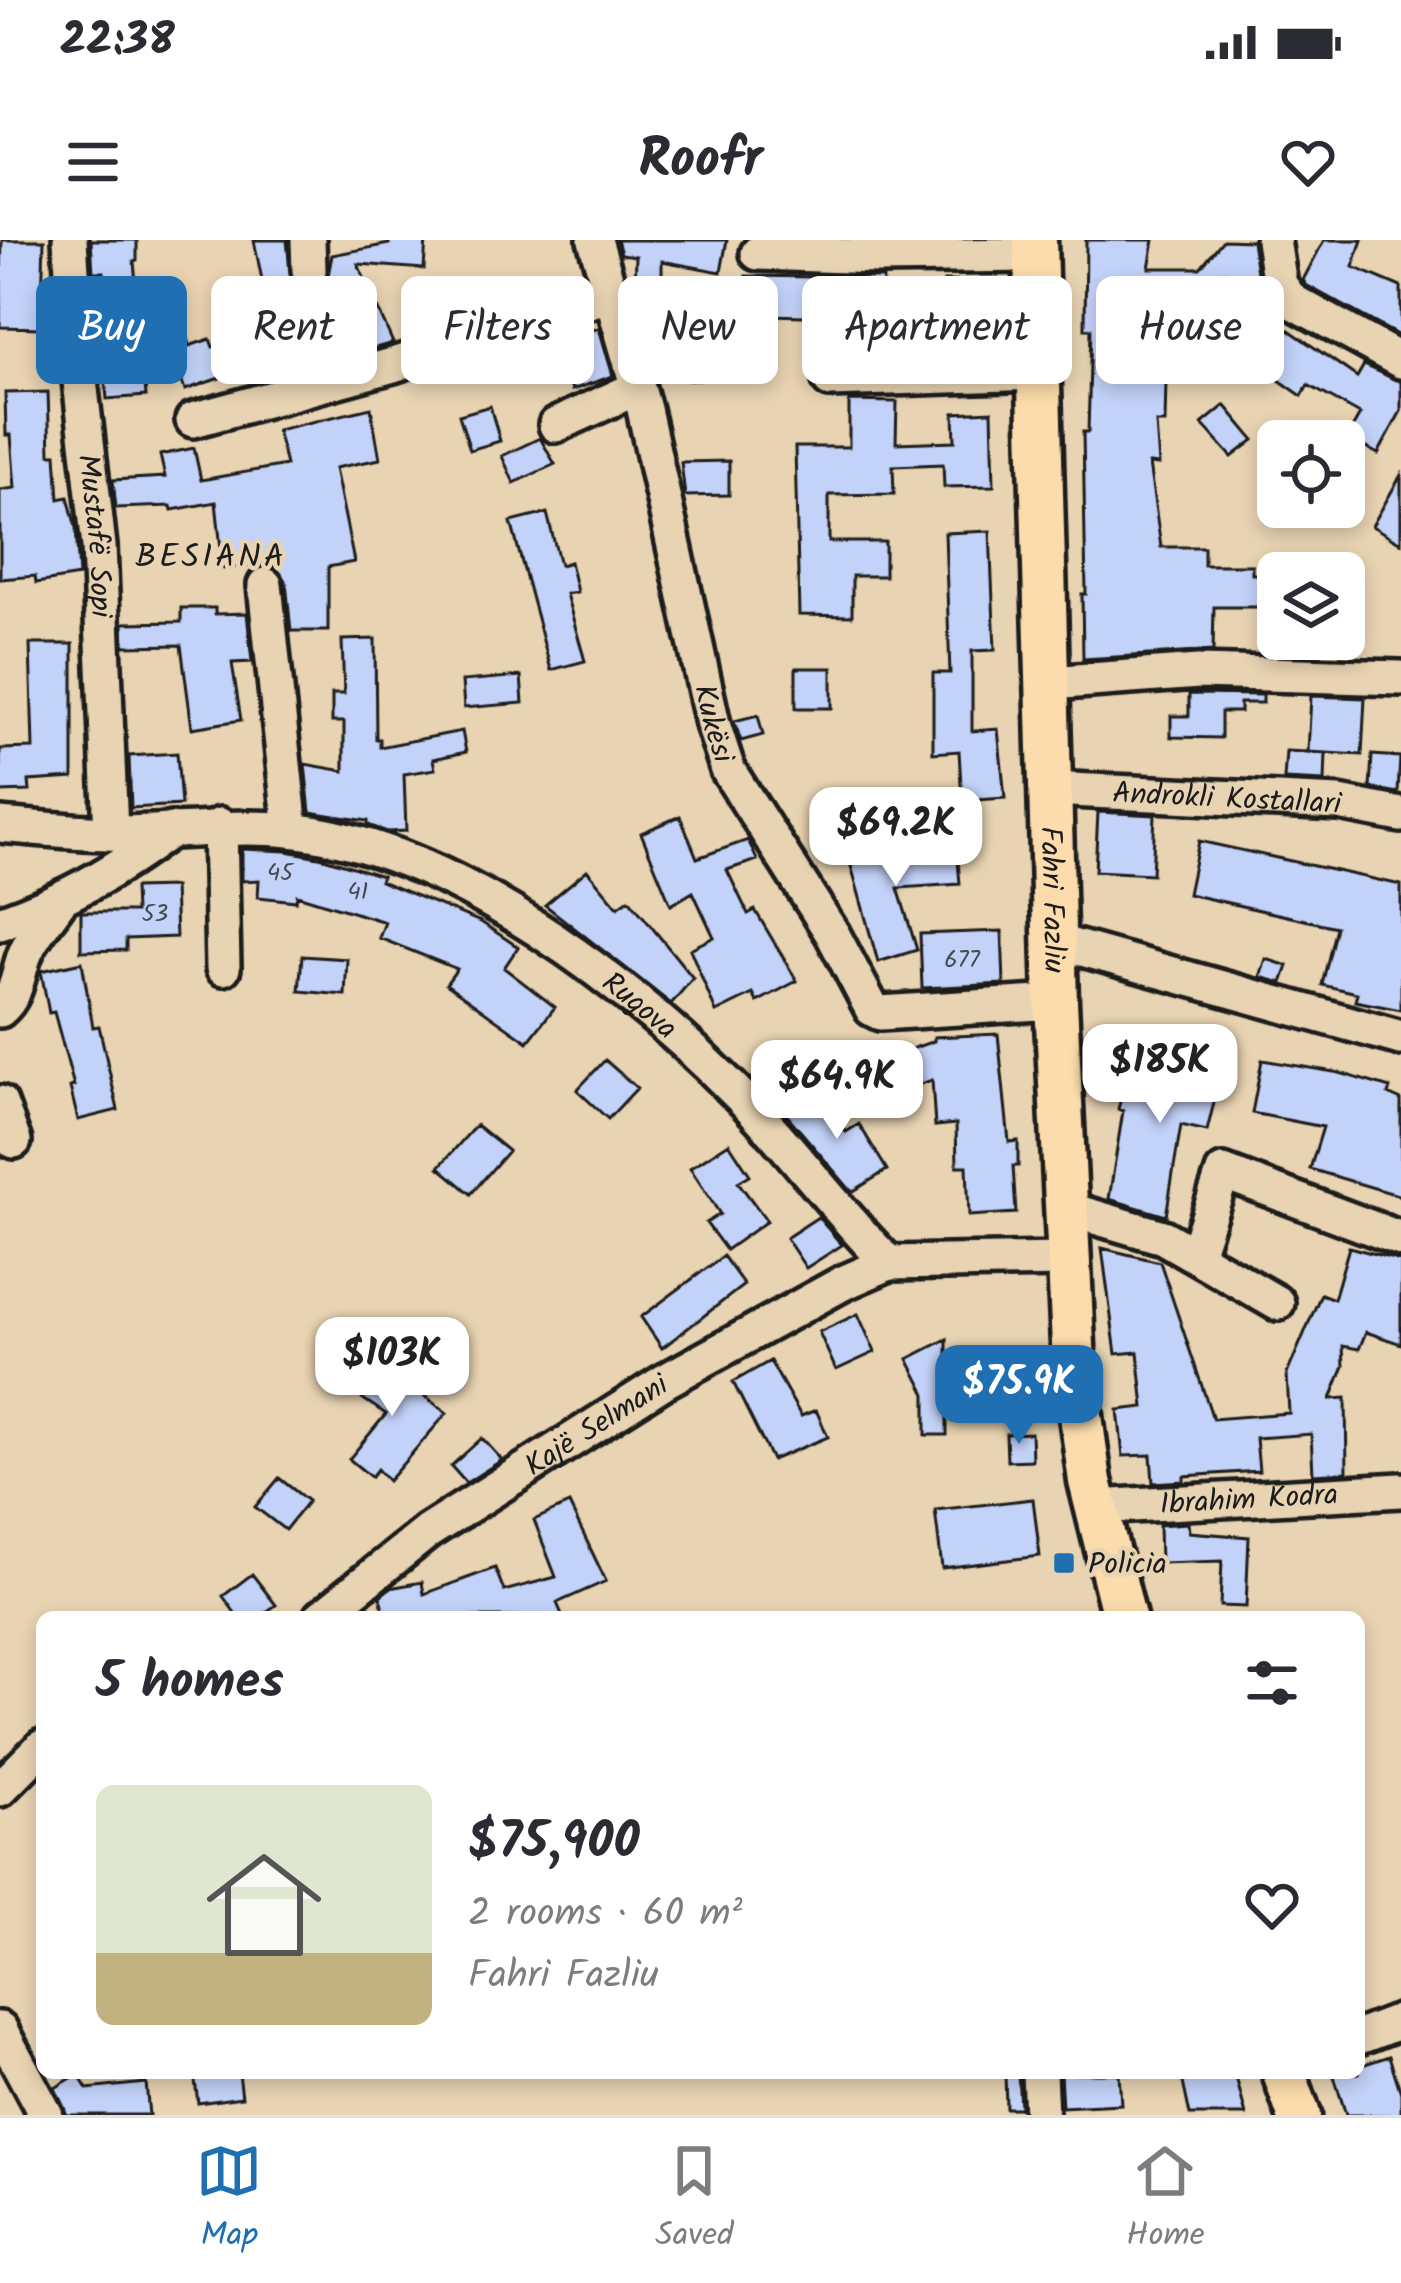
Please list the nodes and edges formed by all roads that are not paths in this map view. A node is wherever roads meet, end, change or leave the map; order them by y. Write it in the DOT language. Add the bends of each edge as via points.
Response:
graph roads {
  1 [pos="70,240"];
  2 [pos="595,240"];
  3 [pos="1273,240"];
  4 [pos="1035,248"];
  5 [pos="758,253"];
  6 [pos="608,295"];
  7 [pos="1401,361"];
  8 [pos="1039,384"];
  9 [pos="637,388"];
  10 [pos="193,420"];
  11 [pos="556,425"];
  12 [pos="266,585"];
  13 [pos="1401,678"];
  14 [pos="1050,683"];
  15 [pos="1050,789"];
  16 [pos="1401,815"];
  17 [pos="0,825"];
  18 [pos="220,826"];
  19 [pos="171,830"];
  20 [pos="291,830"];
  21 [pos="111,833"];
  22 [pos="59,902"];
  23 [pos="0,923"];
  24 [pos="1054,941"];
  25 [pos="223,968"];
  26 [pos="1056,1002"];
  27 [pos="0,1010"];
  28 [pos="1401,1038"];
  29 [pos="0,1102"];
  30 [pos="14,1141"];
  31 [pos="1064,1208"];
  32 [pos="1401,1239"];
  33 [pos="1196,1254"];
  34 [pos="1067,1260"];
  35 [pos="889,1263"];
  36 [pos="1277,1304"];
  37 [pos="1401,1490"];
  38 [pos="1096,1508"];
  39 [pos="328,1611"];
  40 [pos="1122,1611"];
  41 [pos="36,1753"];
  42 [pos="0,1789"];
  43 [pos="1401,2021"];
  44 [pos="0,2029"];
  45 [pos="1365,2034"];
  46 [pos="1039,2079"];
  47 [pos="1286,2079"];
  48 [pos="46,2115"];
  49 [pos="1041,2115"];
  50 [pos="1299,2115"];
  1 -- 21 [label="street, Mustafë Sopi" via="99,546"];
  2 -- 6 [label="street, Kukësi"];
  3 -- 7 [label="street" via="1280,285 1292,301"];
  4 -- 5 [label="street, Fahri Fazliu"];
  6 -- 9 [label="street, Kukësi"];
  6 -- 10 [label="street"];
  8 -- 14 [label="main road, Fahri Fazliu"];
  9 -- 11 [label="street"];
  9 -- 26 [label="street, Kukësi" via="728,770 872,1009"];
  12 -- 20 [label="street"];
  13 -- 14 [label="street" via="1198,672"];
  14 -- 15 [label="main road, Fahri Fazliu"];
  15 -- 16 [label="street, Androkli Kostallari" via="1339,803"];
  15 -- 24 [label="main road, Fahri Fazliu"];
  17 -- 21 [label="street, Rugova"];
  18 -- 19 [label="street, Rugova"];
  18 -- 20 [label="street, Rugova"];
  18 -- 25 [label="street"];
  19 -- 21 [label="street, Rugova"];
  19 -- 22 [label="street"];
  20 -- 35 [label="street, Rugova" via="422,867 548,938 706,1064"];
  22 -- 23 [label="street"];
  22 -- 27 [label="street"];
  24 -- 26 [label="main road, Fahri Fazliu"];
  24 -- 28 [label="street"];
  26 -- 31 [label="main road, Fahri Fazliu"];
  29 -- 30 [label="street"];
  31 -- 33 [label="street"];
  31 -- 34 [label="main road, Fahri Fazliu"];
  32 -- 33 [label="street" via="1223,1172"];
  33 -- 36 [label="street"];
  34 -- 35 [label="street"];
  34 -- 38 [label="main road, Fahri Fazliu" via="1073,1365"];
  35 -- 39 [label="street, Kajë Selmani" via="665,1381 427,1532"];
  37 -- 38 [label="street, Ibrahim Kodra"];
  38 -- 40 [label="main road, Fahri Fazliu"];
  41 -- 42 [label="street"];
  43 -- 45 [label="street"];
  44 -- 48 [label="street"];
  46 -- 49 [label="street"];
  47 -- 50 [label="main road"];
}
